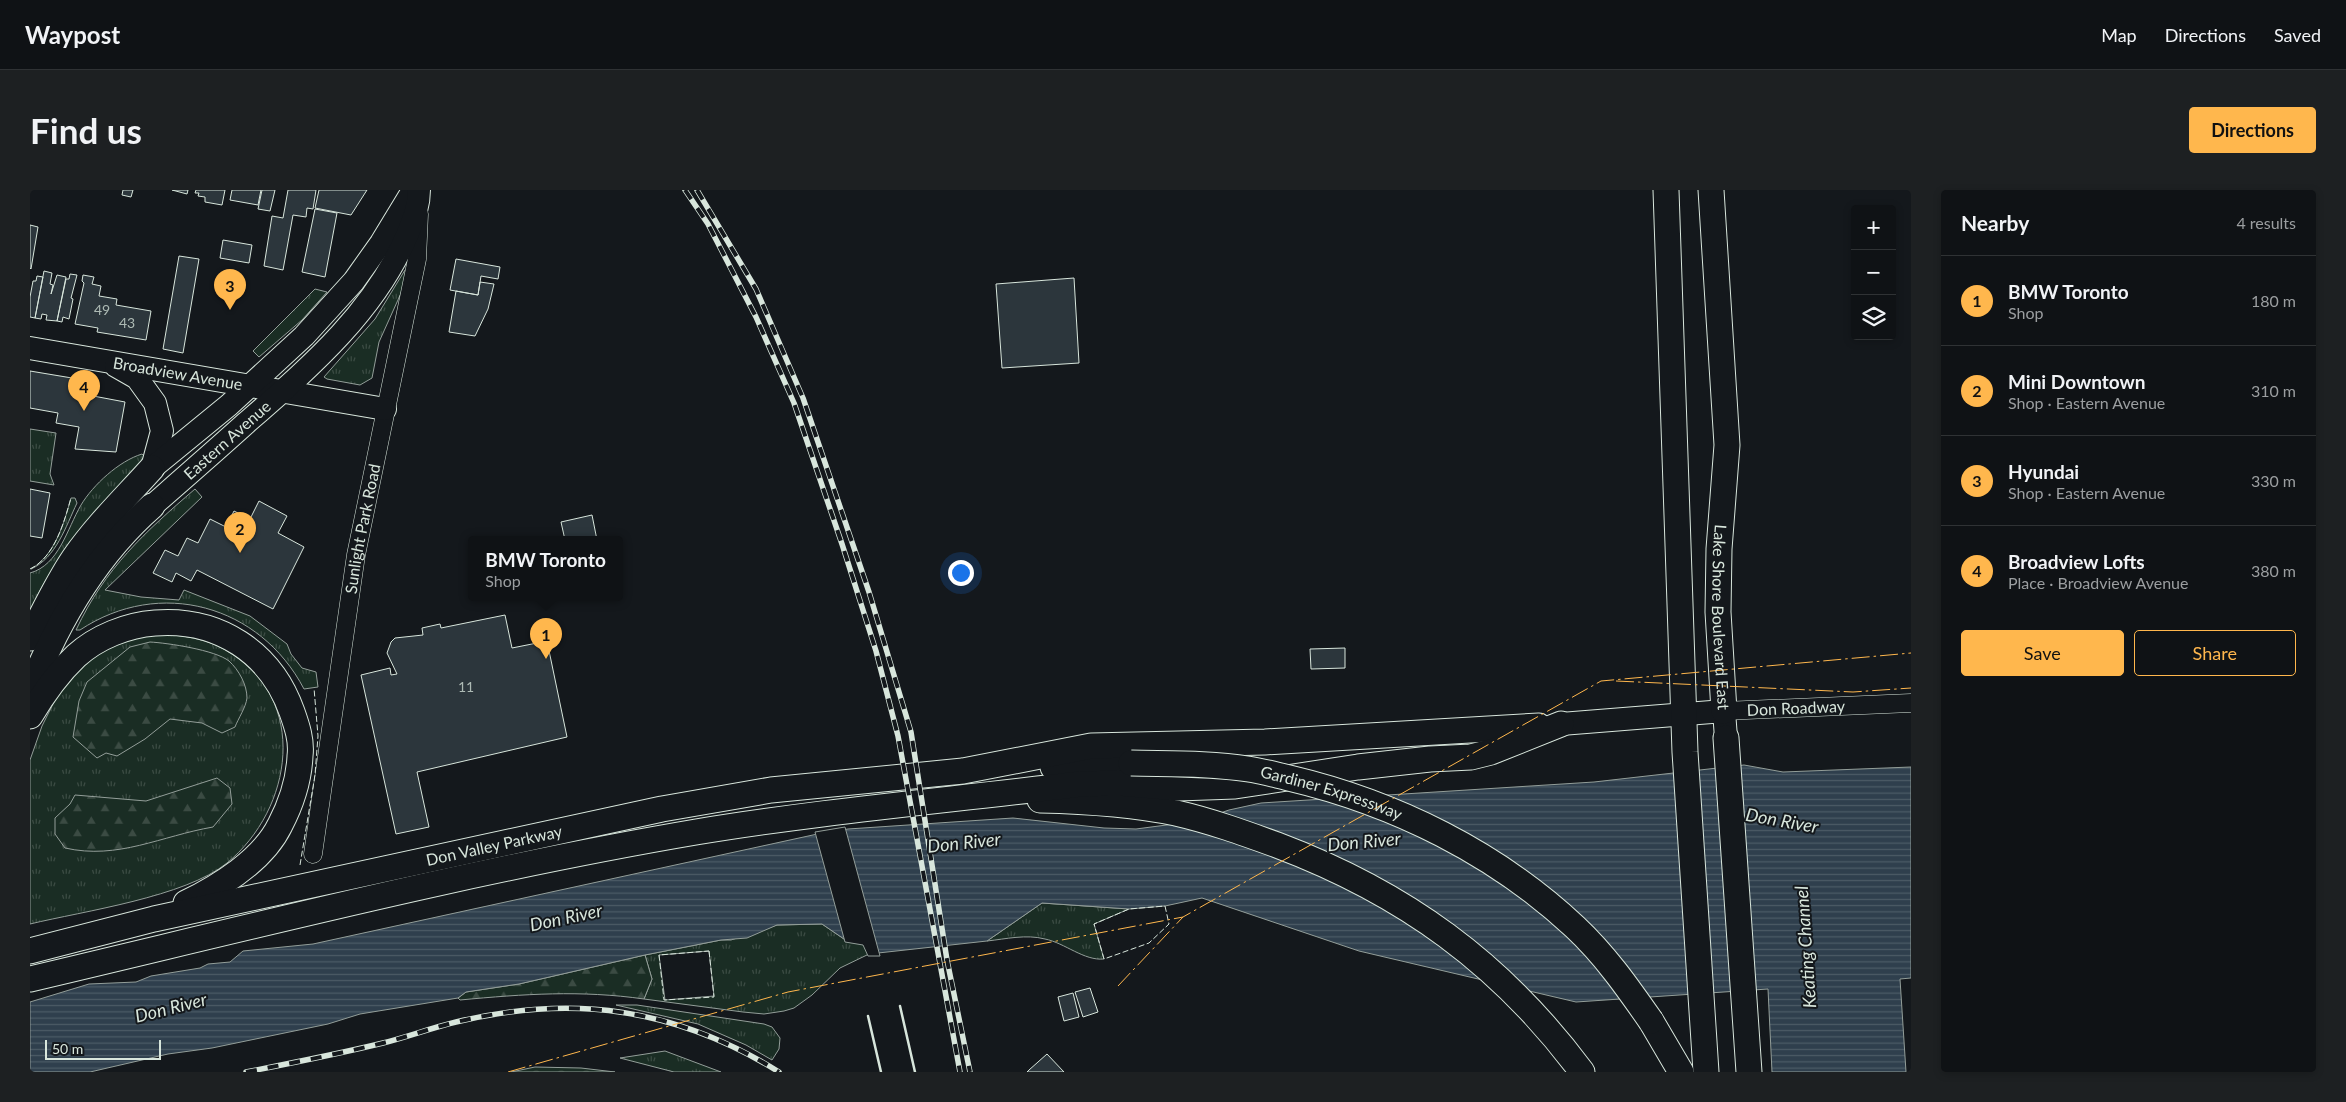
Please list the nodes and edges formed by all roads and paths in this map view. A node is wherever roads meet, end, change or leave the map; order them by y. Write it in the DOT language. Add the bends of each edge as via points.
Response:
graph roads {
  1 [pos="1666,190"];
  2 [pos="1711,190"];
  3 [pos="417,195"];
  4 [pos="30,348"];
  5 [pos="108,362"];
  6 [pos="248,386"];
  7 [pos="282,392"];
  8 [pos="385,410"];
  9 [pos="152,468"];
  10 [pos="152,506"];
  11 [pos="30,638"];
  12 [pos="30,691"];
  13 [pos="1911,704"];
  14 [pos="1724,711"];
  15 [pos="1684,713"];
  16 [pos="30,716"];
  17 [pos="1561,724"];
  18 [pos="1726,738"];
  19 [pos="963,771"];
  20 [pos="958,799"];
  21 [pos="313,854"];
  22 [pos="154,919"];
  23 [pos="30,951"];
  24 [pos="30,979"];
  25 [pos="1582,1072"];
  26 [pos="1681,1072"];
  27 [pos="1706,1072"];
  28 [pos="1749,1072"];
  1 -- 15 [label="highway"];
  2 -- 14 [label="highway, Lake Shore Boulevard East" via="1727,445 1718,612"];
  3 -- 6 [label="main road, Eastern Avenue" via="354,281 304,336"];
  3 -- 7 [label="main road, Eastern Avenue" via="399,254 365,307"];
  3 -- 8 [label="street, Sunlight Park Road" via="418,256"];
  4 -- 5 [label="main road, Broadview Avenue"];
  5 -- 6 [label="main road, Broadview Avenue"];
  5 -- 9 [label="main road" via="137,378 155,403 162,431"];
  6 -- 7 [label="main road, Broadview Avenue"];
  6 -- 9 [label="main road, Eastern Avenue"];
  7 -- 8 [label="main road, Broadview Avenue"];
  7 -- 10 [label="main road, Eastern Avenue"];
  8 -- 21 [label="street, Sunlight Park Road" via="356,555"];
  9 -- 11 [label="highway, Eastern Avenue" via="75,556"];
  10 -- 12 [label="highway, Eastern Avenue" via="114,547 73,601"];
  13 -- 14 [label="street, Don Roadway"];
  14 -- 15 [label="main road, Don Roadway"];
  14 -- 18 [label="main road, Lake Shore Boulevard East"];
  15 -- 17 [label="main road, Don Roadway"];
  15 -- 27 [label="highway"];
  16 -- 22 [label="highway" via="57,676 78,655 109,635 136,625 175,622 208,627 238,642 266,664 285,691 298,726 301,755 295,789 280,826 255,857 233,876"];
  17 -- 19 [label="highway" via="1265,742 1091,746"];
  17 -- 20 [label="highway" via="1471,757 1358,767 1235,786 1178,788 1118,783 1080,784"];
  18 -- 28 [label="highway, Lake Shore Boulevard East"];
  19 -- 22 [label="highway, Don Valley Parkway" via="771,790 662,809"];
  19 -- 26 [label="highway, Gardiner Expressway, bridge" via="1131,763 1249,769 1316,785 1390,809 1463,844 1520,882 1576,927 1619,975"];
  20 -- 24 [label="highway, Don Valley Parkway" via="714,830 560,858"];
  20 -- 25 [label="highway" via="1048,800 1176,813 1236,830 1357,879 1442,931 1512,990 1541,1020"];
  22 -- 23 [label="highway, Don Valley Parkway"];
}
